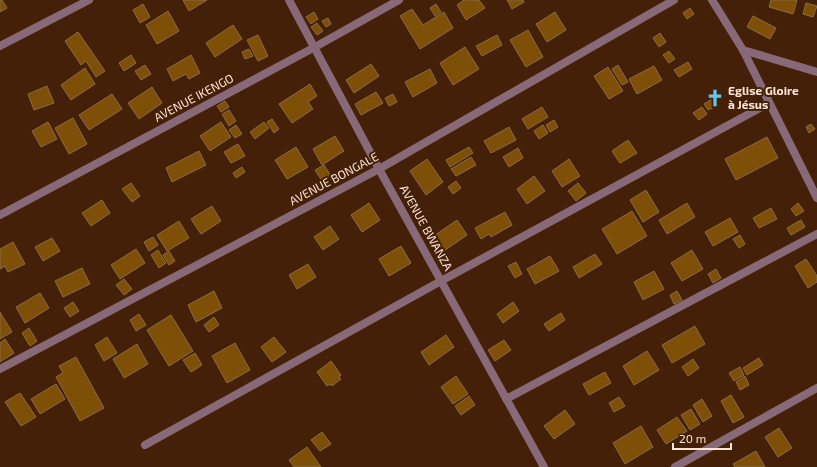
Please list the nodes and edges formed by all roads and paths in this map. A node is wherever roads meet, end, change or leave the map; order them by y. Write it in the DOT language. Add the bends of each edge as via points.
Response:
graph roads {
  1 [pos="89,0"];
  2 [pos="289,0"];
  3 [pos="399,0"];
  4 [pos="674,0"];
  5 [pos="712,0"];
  6 [pos="0,46"];
  7 [pos="315,47"];
  8 [pos="743,50"];
  9 [pos="817,72"];
  10 [pos="770,103"];
  11 [pos="379,169"];
  12 [pos="817,198"];
  13 [pos="0,215"];
  14 [pos="817,234"];
  15 [pos="441,281"];
  16 [pos="0,369"];
  17 [pos="817,388"];
  18 [pos="506,400"];
  19 [pos="145,444"];
  20 [pos="544,467"];
  21 [pos="675,467"];
  1 -- 6 [label="street"];
  2 -- 7 [label="street, AVENUE BWANZA"];
  3 -- 7 [label="street, AVENUE IKENGO"];
  4 -- 11 [label="street, AVENUE BONGALE"];
  5 -- 8 [label="street"];
  7 -- 11 [label="street, AVENUE BWANZA"];
  7 -- 13 [label="street, AVENUE IKENGO"];
  8 -- 9 [label="street"];
  8 -- 10 [label="street"];
  10 -- 12 [label="street"];
  10 -- 15 [label="street"];
  11 -- 15 [label="street, AVENUE BWANZA"];
  11 -- 16 [label="street, AVENUE BONGALE"];
  14 -- 18 [label="street"];
  15 -- 18 [label="street, AVENUE BWANZA"];
  15 -- 19 [label="street"];
  17 -- 21 [label="street"];
  18 -- 20 [label="street, AVENUE BWANZA"];
}
